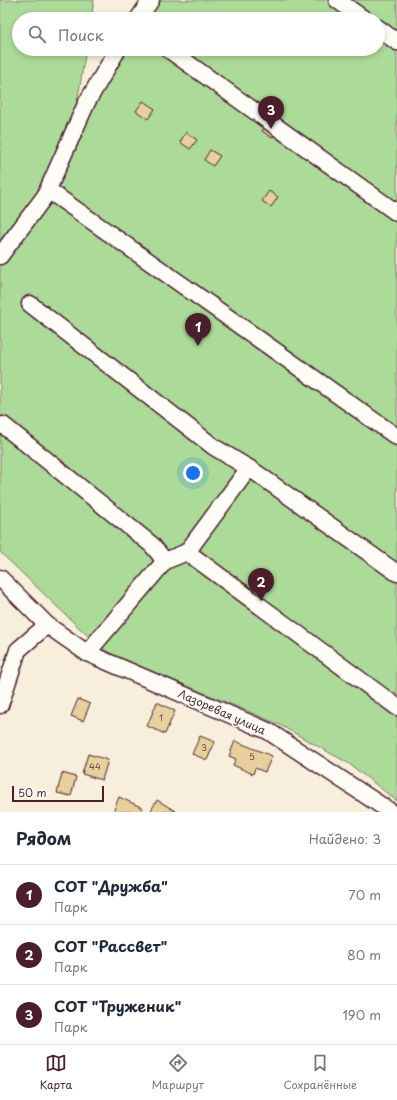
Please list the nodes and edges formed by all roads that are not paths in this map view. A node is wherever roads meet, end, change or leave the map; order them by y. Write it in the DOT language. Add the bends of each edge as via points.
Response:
graph roads {
  1 [pos="151,0"];
  2 [pos="337,0"];
  3 [pos="143,12"];
  4 [pos="354,12"];
  5 [pos="385,33"];
  6 [pos="397,42"];
  7 [pos="114,56"];
  8 [pos="178,56"];
  9 [pos="48,190"];
  10 [pos="397,212"];
  11 [pos="0,256"];
  12 [pos="30,304"];
  13 [pos="3,426"];
  14 [pos="397,437"];
  15 [pos="249,468"];
  16 [pos="187,552"];
  17 [pos="165,561"];
  18 [pos="397,573"];
  19 [pos="0,578"];
  20 [pos="47,625"];
  21 [pos="87,653"];
  22 [pos="0,705"];
  23 [pos="397,707"];
  24 [pos="390,812"];
  1 -- 3 [label="street"];
  2 -- 4 [label="street"];
  5 -- 6 [label="street"];
  7 -- 9 [label="street" via="87,102"];
  8 -- 10 [label="street"];
  9 -- 11 [label="street"];
  9 -- 14 [label="street"];
  12 -- 15 [label="street" via="214,447"];
  13 -- 17 [label="street" via="152,545"];
  15 -- 16 [label="street"];
  15 -- 18 [label="street"];
  16 -- 17 [label="street"];
  16 -- 23 [label="street"];
  17 -- 21 [label="street"];
  19 -- 20 [label="street, Лазоревая улица"];
  20 -- 21 [label="street, Лазоревая улица"];
  20 -- 22 [label="street" via="18,650"];
  21 -- 24 [label="street, Лазоревая улица" via="268,731"];
}
